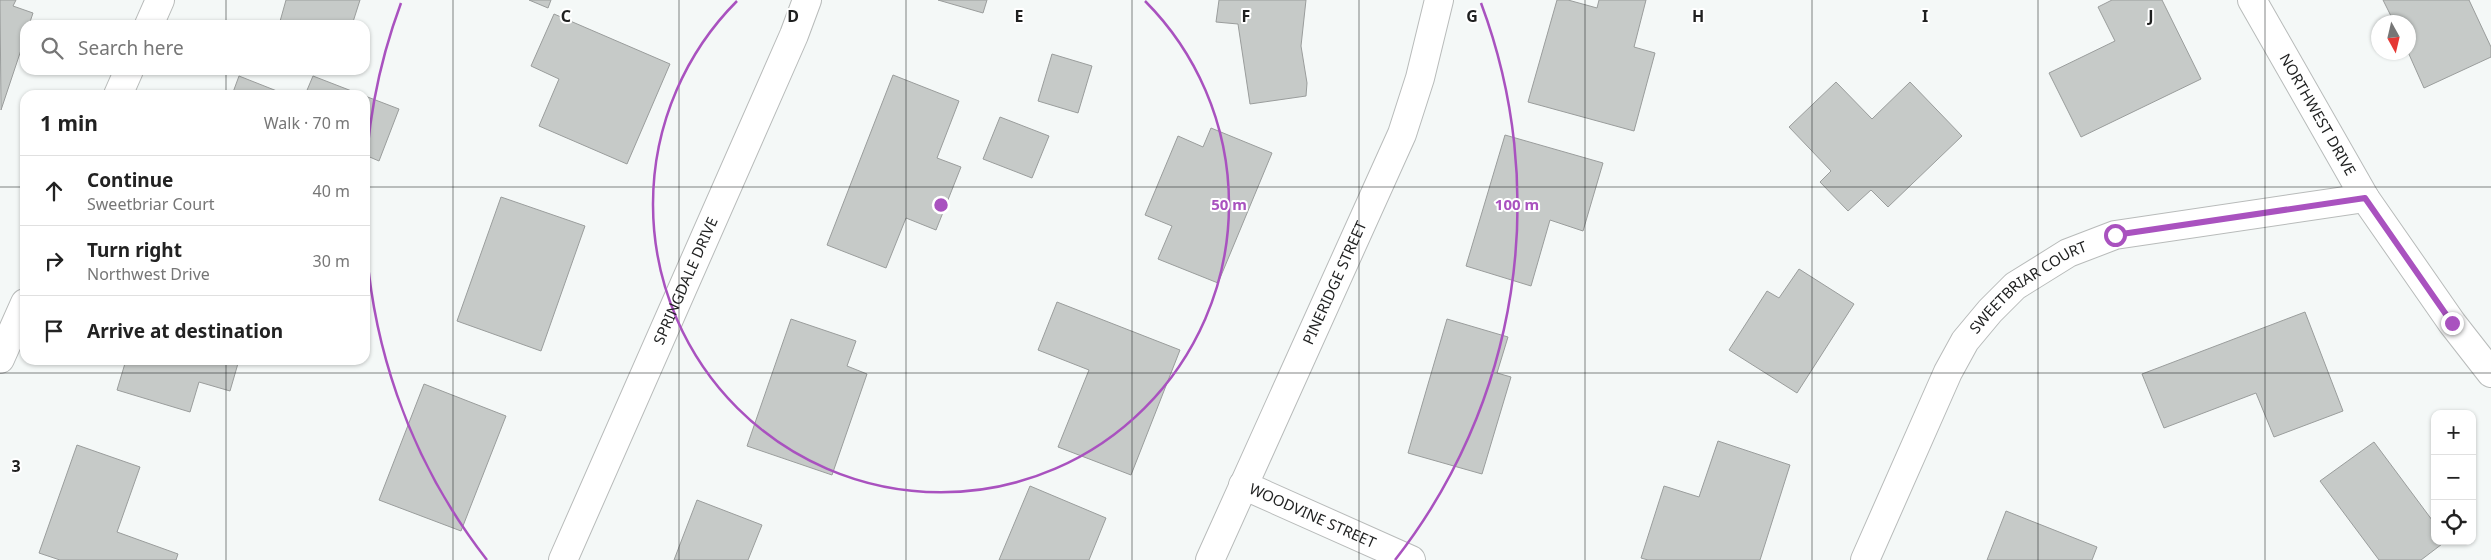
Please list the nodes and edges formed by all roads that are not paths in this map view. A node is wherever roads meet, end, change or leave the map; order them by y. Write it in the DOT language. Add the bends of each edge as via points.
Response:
graph roads {
  1 [pos="160,0"];
  2 [pos="807,0"];
  3 [pos="1439,0"];
  4 [pos="2252,0"];
  5 [pos="151,20"];
  6 [pos="127,75"];
  7 [pos="120,90"];
  8 [pos="2365,198"];
  9 [pos="20,314"];
  10 [pos="0,359"];
  11 [pos="2491,373"];
  12 [pos="1242,486"];
  13 [pos="564,560"];
  14 [pos="1210,560"];
  15 [pos="1411,560"];
  16 [pos="1865,560"];
  1 -- 5 [label="street"];
  2 -- 13 [label="street, SPRINGDALE DRIVE"];
  3 -- 12 [label="street, PINERIDGE STREET" via="1402,134"];
  4 -- 8 [label="street, NORTHWEST DRIVE"];
  6 -- 7 [label="street"];
  8 -- 11 [label="street, NORTHWEST DRIVE"];
  8 -- 16 [label="street, SWEETBRIAR COURT" via="2115,235 2068,254 2015,286 1965,341 1948,372"];
  9 -- 10 [label="street"];
  12 -- 14 [label="street, PINERIDGE STREET"];
  12 -- 15 [label="street, WOODVINE STREET"];
}
